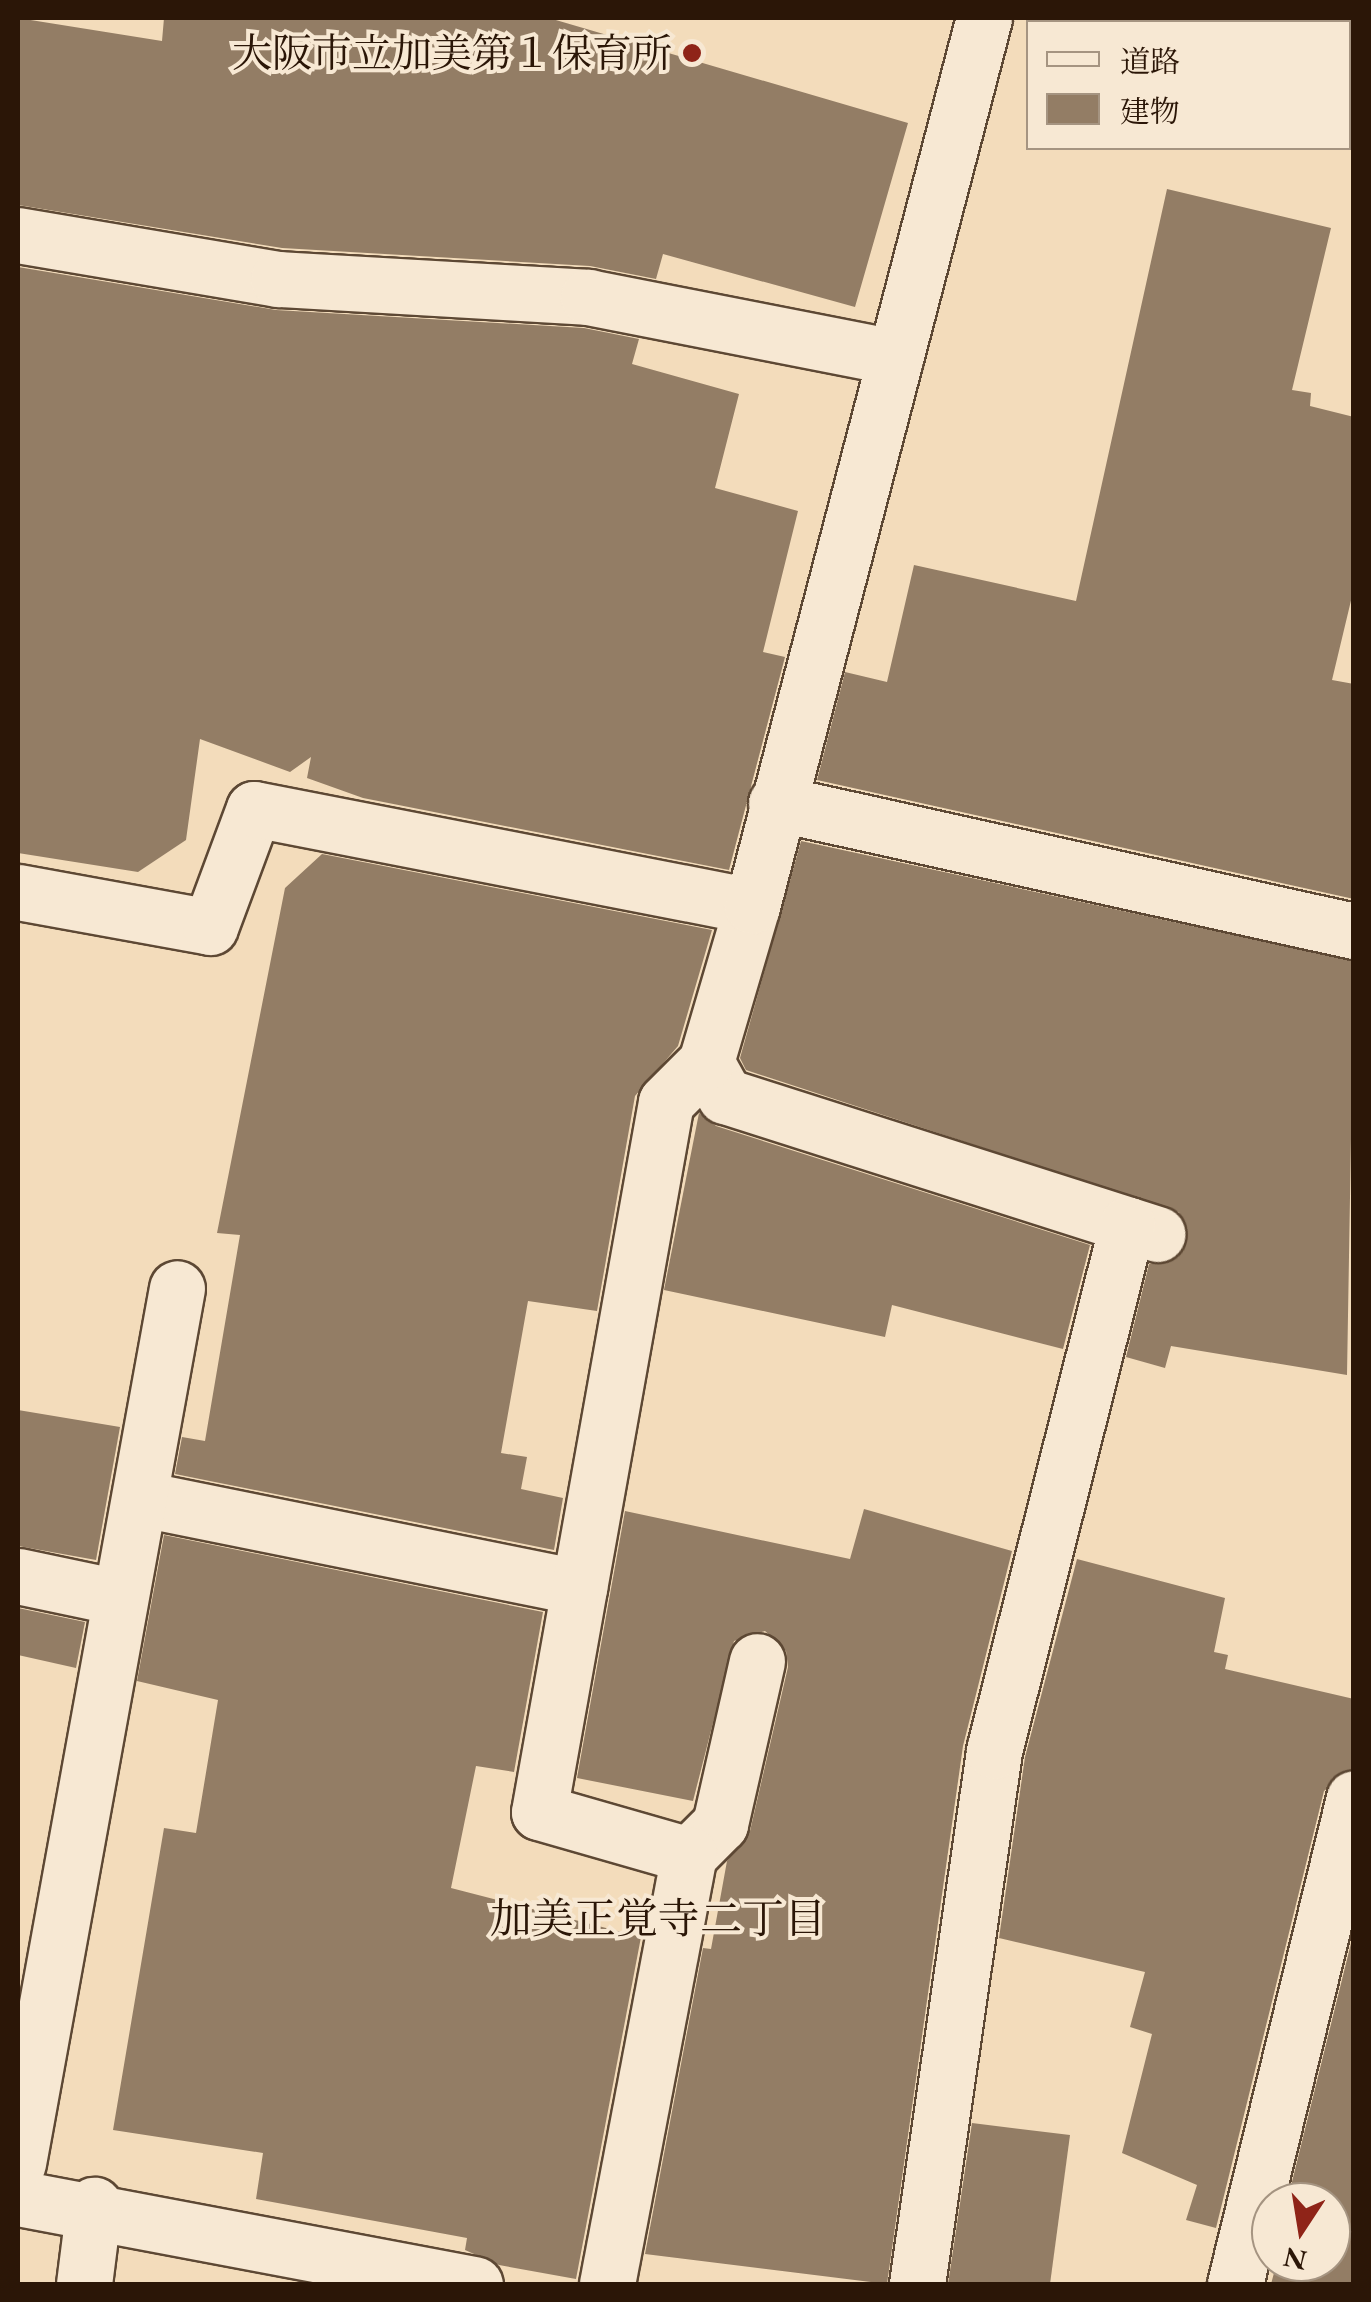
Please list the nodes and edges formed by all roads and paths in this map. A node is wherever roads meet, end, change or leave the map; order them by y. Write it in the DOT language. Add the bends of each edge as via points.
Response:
graph roads {
  1 [pos="984,18"];
  2 [pos="18,235"];
  3 [pos="894,357"];
  4 [pos="776,803"];
  5 [pos="18,892"];
  6 [pos="752,906"];
  7 [pos="1354,931"];
  8 [pos="706,1062"];
  9 [pos="177,1288"];
  10 [pos="142,1500"];
  11 [pos="18,1576"];
  12 [pos="579,1587"];
  13 [pos="118,1597"];
  14 [pos="757,1661"];
  15 [pos="1354,1798"];
  16 [pos="689,1855"];
  17 [pos="1347,1880"];
  18 [pos="18,2163"];
  19 [pos="18,2198"];
  20 [pos="94,2205"];
  21 [pos="84,2284"];
  22 [pos="475,2284"];
  23 [pos="607,2284"];
  24 [pos="918,2284"];
  25 [pos="1235,2284"];
  1 -- 3 [label="street"];
  2 -- 3 [label="street" via="278,279 588,297"];
  3 -- 4 [label="street"];
  4 -- 6 [label="street"];
  4 -- 7 [label="street"];
  5 -- 6 [label="street" via="210,926 254,809"];
  6 -- 8 [label="street"];
  8 -- 12 [label="street" via="666,1102"];
  8 -- 24 [label="street" via="724,1096 1142,1230 994,1751"];
  9 -- 10 [label="street"];
  10 -- 12 [label="street"];
  10 -- 13 [label="street"];
  11 -- 13 [label="street"];
  12 -- 16 [label="street" via="539,1812"];
  13 -- 18 [label="street"];
  14 -- 16 [label="street" via="720,1824"];
  15 -- 17 [label="street"];
  16 -- 23 [label="street"];
  17 -- 25 [label="street"];
  19 -- 20 [label="street"];
  20 -- 21 [label="street"];
  20 -- 22 [label="street"];
}
